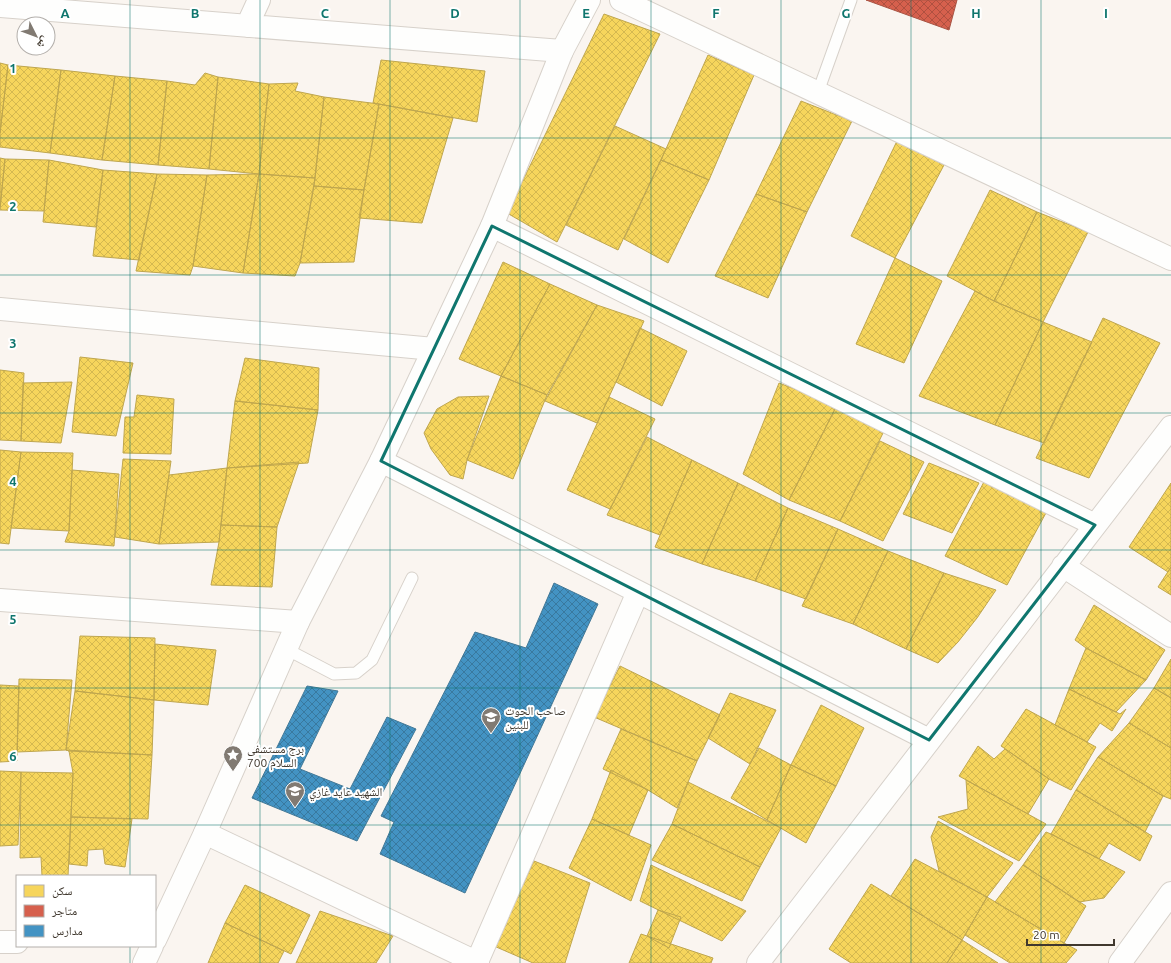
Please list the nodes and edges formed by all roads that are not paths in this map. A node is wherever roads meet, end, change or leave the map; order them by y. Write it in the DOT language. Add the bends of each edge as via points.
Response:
graph roads {
  1 [pos="259,0"];
  2 [pos="589,0"];
  3 [pos="620,0"];
  4 [pos="851,0"];
  5 [pos="0,6"];
  6 [pos="247,26"];
  7 [pos="562,51"];
  8 [pos="818,92"];
  9 [pos="492,226"];
  10 [pos="1171,259"];
  11 [pos="0,309"];
  12 [pos="434,349"];
  13 [pos="1171,427"];
  14 [pos="381,461"];
  15 [pos="1095,525"];
  16 [pos="1063,566"];
  17 [pos="412,578"];
  18 [pos="638,592"];
  19 [pos="0,600"];
  20 [pos="298,622"];
  21 [pos="1171,636"];
  22 [pos="286,649"];
  23 [pos="929,740"];
  24 [pos="205,833"];
  25 [pos="1171,893"];
  26 [pos="156,938"];
  27 [pos="0,942"];
  28 [pos="16,942"];
  29 [pos="152,947"];
  30 [pos="456,958"];
  31 [pos="144,963"];
  32 [pos="478,963"];
  33 [pos="758,963"];
  34 [pos="1120,963"];
  1 -- 6 [label="street"];
  2 -- 7 [label="street"];
  3 -- 8 [label="street"];
  4 -- 8 [label="lane"];
  5 -- 6 [label="street"];
  6 -- 7 [label="street"];
  7 -- 9 [label="street"];
  8 -- 10 [label="street"];
  9 -- 12 [label="street"];
  9 -- 15 [label="street"];
  11 -- 12 [label="street"];
  12 -- 14 [label="street"];
  13 -- 15 [label="street"];
  14 -- 18 [label="street"];
  14 -- 20 [label="street"];
  15 -- 16 [label="street"];
  16 -- 21 [label="street"];
  16 -- 23 [label="street"];
  17 -- 22 [label="lane" via="372,660 356,673 334,674"];
  18 -- 23 [label="street"];
  18 -- 32 [label="street"];
  19 -- 20 [label="street"];
  20 -- 22 [label="street"];
  22 -- 24 [label="street"];
  23 -- 33 [label="street"];
  24 -- 26 [label="street"];
  24 -- 30 [label="street"];
  25 -- 34 [label="street"];
  27 -- 28 [label="street"];
  29 -- 31 [label="street"];
  30 -- 32 [label="street"];
}
